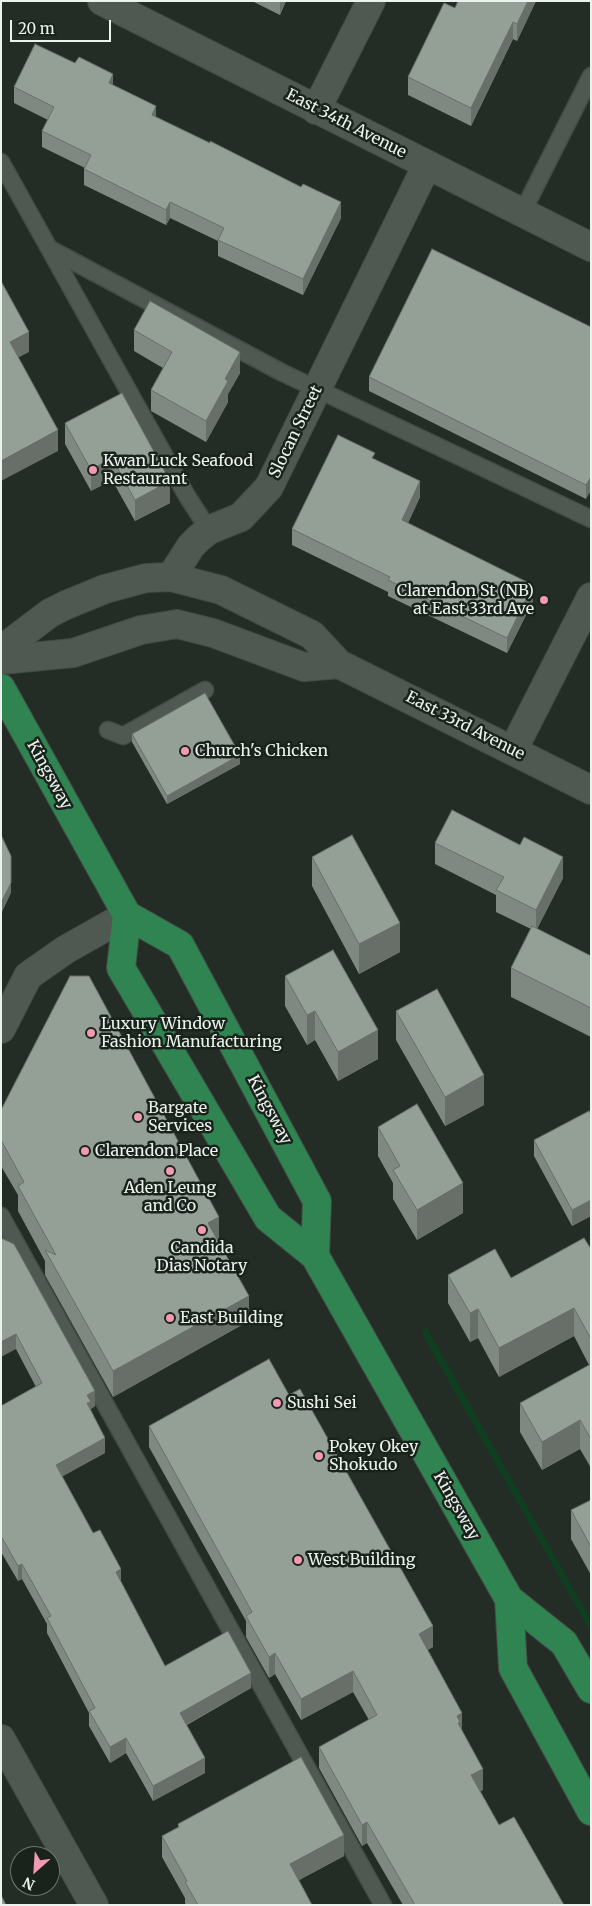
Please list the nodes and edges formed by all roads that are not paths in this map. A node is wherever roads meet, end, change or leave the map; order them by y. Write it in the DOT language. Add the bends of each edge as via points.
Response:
graph roads {
  1 [pos="371,1"];
  2 [pos="114,4"];
  3 [pos="591,76"];
  4 [pos="316,110"];
  5 [pos="1,162"];
  6 [pos="427,165"];
  7 [pos="522,213"];
  8 [pos="591,247"];
  9 [pos="50,249"];
  10 [pos="317,388"];
  11 [pos="591,519"];
  12 [pos="209,530"];
  13 [pos="171,577"];
  14 [pos="591,598"];
  15 [pos="1,650"];
  16 [pos="1,660"];
  17 [pos="339,664"];
  18 [pos="1,688"];
  19 [pos="205,690"];
  20 [pos="108,730"];
  21 [pos="513,750"];
  22 [pos="591,790"];
  23 [pos="127,915"];
  24 [pos="1,1029"];
  25 [pos="1,1216"];
  26 [pos="314,1256"];
  27 [pos="509,1599"];
  28 [pos="591,1689"];
  29 [pos="1,1739"];
  30 [pos="591,1811"];
  31 [pos="94,1905"];
  32 [pos="383,1905"];
  1 -- 4 [label="street"];
  2 -- 4 [label="street, East 34th Avenue"];
  3 -- 7 [label="lane"];
  4 -- 6 [label="street, East 34th Avenue"];
  5 -- 9 [label="lane"];
  6 -- 7 [label="street, East 34th Avenue"];
  6 -- 10 [label="street, Slocan Street"];
  7 -- 8 [label="street, East 34th Avenue"];
  9 -- 10 [label="lane"];
  9 -- 12 [label="lane"];
  10 -- 11 [label="lane"];
  10 -- 12 [label="street, Slocan Street" via="269,487 241,517"];
  12 -- 13 [label="street, Slocan Street" via="191,546"];
  13 -- 15 [label="street" via="138,580 74,602 50,613"];
  13 -- 17 [label="street, East 33rd Avenue" via="221,590 312,635"];
  14 -- 21 [label="street"];
  16 -- 17 [label="street" via="73,653 140,630 177,624 213,633 304,667"];
  17 -- 21 [label="street, East 33rd Avenue"];
  18 -- 23 [label="main road, Kingsway"];
  19 -- 20 [label="lane" via="123,736"];
  21 -- 22 [label="street, East 33rd Avenue"];
  23 -- 24 [label="street" via="65,950 28,976"];
  23 -- 26 [label="main road, Kingsway" via="121,968 268,1218"];
  23 -- 26 [label="main road, Kingsway" via="180,944 317,1201"];
  25 -- 32 [label="lane"];
  26 -- 27 [label="main road, Kingsway"];
  27 -- 28 [label="main road, Kingsway" via="564,1643"];
  27 -- 30 [label="main road, Kingsway" via="513,1668"];
  29 -- 31 [label="street"];
}
